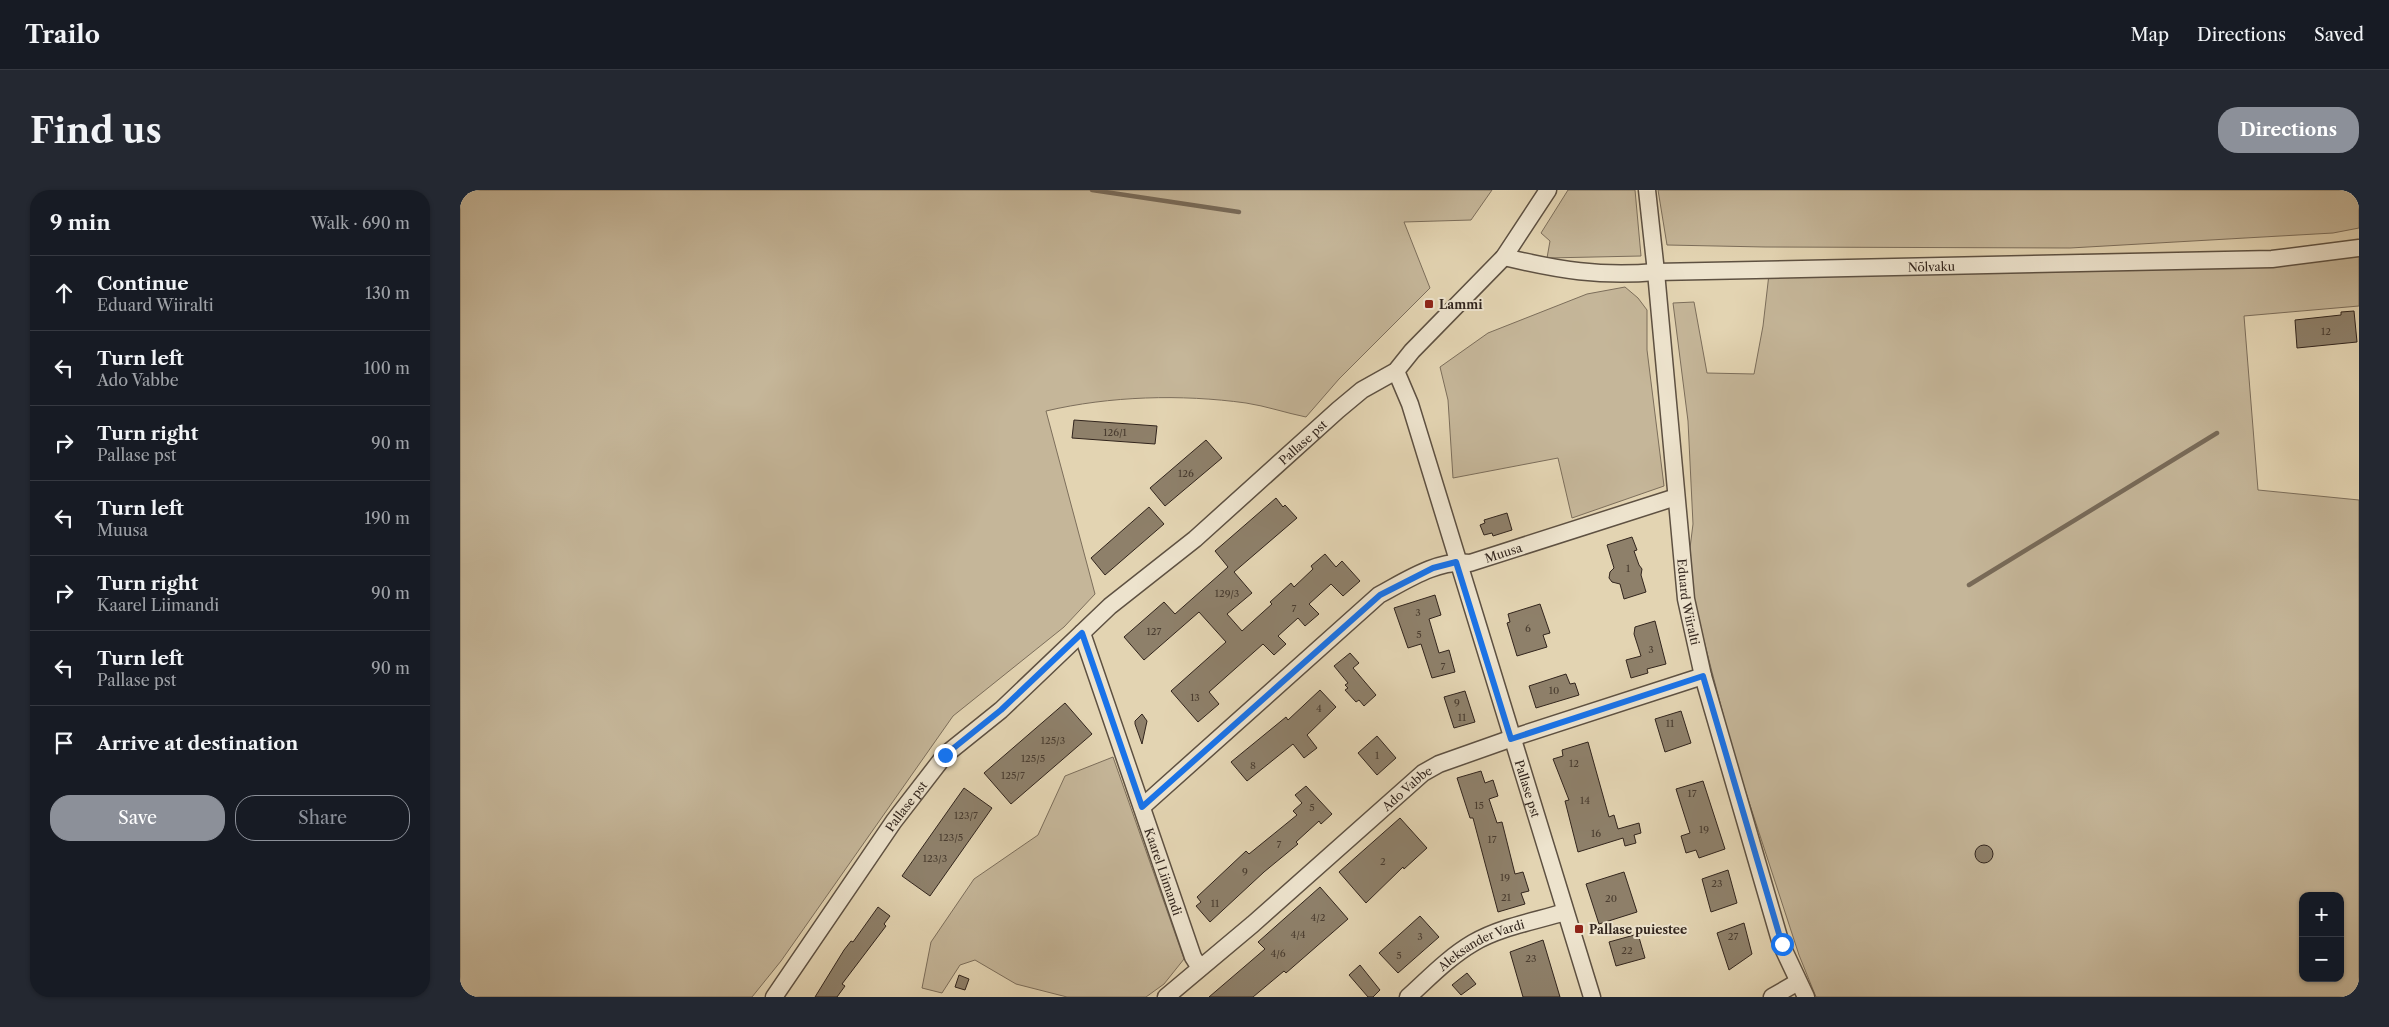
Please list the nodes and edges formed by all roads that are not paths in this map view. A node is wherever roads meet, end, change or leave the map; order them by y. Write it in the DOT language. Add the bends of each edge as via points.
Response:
graph roads {
  1 [pos="1548,190"];
  2 [pos="1647,190"];
  3 [pos="2359,248"];
  4 [pos="1504,257"];
  5 [pos="1656,272"];
  6 [pos="1396,371"];
  7 [pos="1676,497"];
  8 [pos="1456,562"];
  9 [pos="1082,633"];
  10 [pos="1703,676"];
  11 [pos="1511,739"];
  12 [pos="1142,807"];
  13 [pos="1565,912"];
  14 [pos="1200,968"];
  15 [pos="1798,982"];
  16 [pos="774,997"];
  17 [pos="1166,997"];
  18 [pos="1408,997"];
  19 [pos="1592,997"];
  20 [pos="1772,997"];
  21 [pos="1806,997"];
  1 -- 4 [label="street"];
  2 -- 5 [label="street, Eduard Wiiralti"];
  3 -- 5 [label="street, Nõlvaku" via="2262,259"];
  4 -- 5 [label="street, Nõlvaku" via="1556,269 1592,273"];
  4 -- 6 [label="street"];
  5 -- 7 [label="street, Eduard Wiiralti"];
  6 -- 8 [label="street, Pallase pst" via="1410,404"];
  6 -- 9 [label="street, Pallase pst" via="1362,390 1338,410 1195,539 1110,606"];
  7 -- 8 [label="street, Muusa" via="1470,564"];
  7 -- 10 [label="street, Eduard Wiiralti" via="1686,598"];
  8 -- 11 [label="street, Pallase pst"];
  8 -- 12 [label="street, Muusa" via="1426,572 1380,595"];
  9 -- 12 [label="street, Kaarel Liimandi"];
  9 -- 16 [label="street, Pallase pst" via="1001,710 945,755 894,822"];
  10 -- 11 [label="street, Ado Vabbe"];
  10 -- 15 [label="street, Eduard Wiiralti" via="1782,944"];
  11 -- 13 [label="street, Pallase pst"];
  11 -- 14 [label="street, Ado Vabbe" via="1422,773"];
  12 -- 14 [label="street, Kaarel Liimandi" via="1193,956"];
  13 -- 18 [label="street, Aleksander Vardi" via="1474,942"];
  13 -- 19 [label="street, Pallase pst"];
  14 -- 17 [label="street, Ado Vabbe"];
  15 -- 20 [label="street"];
  15 -- 21 [label="street, Eduard Wiiralti"];
}
